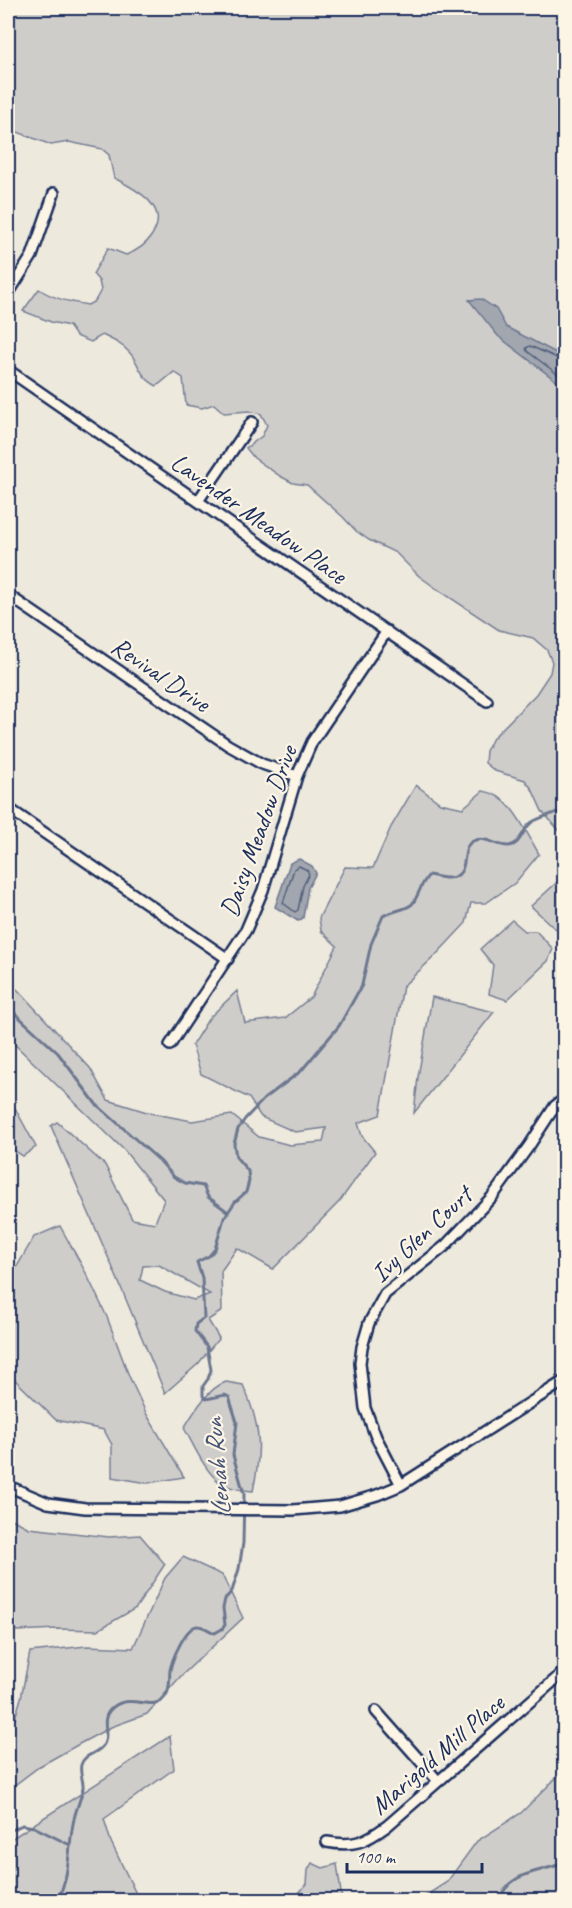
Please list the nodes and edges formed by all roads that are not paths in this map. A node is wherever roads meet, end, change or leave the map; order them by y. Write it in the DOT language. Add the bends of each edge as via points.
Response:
graph roads {
  1 [pos="54,193"];
  2 [pos="8,294"];
  3 [pos="8,370"];
  4 [pos="252,423"];
  5 [pos="198,501"];
  6 [pos="8,596"];
  7 [pos="387,632"];
  8 [pos="487,701"];
  9 [pos="297,776"];
  10 [pos="8,808"];
  11 [pos="228,959"];
  12 [pos="170,1045"];
  13 [pos="564,1099"];
  14 [pos="564,1381"];
  15 [pos="8,1485"];
  16 [pos="401,1485"];
  17 [pos="564,1672"];
  18 [pos="376,1711"];
  19 [pos="438,1781"];
  20 [pos="327,1842"];
  1 -- 2 [label="street" via="32,256"];
  3 -- 5 [label="street, Lavender Meadow Place"];
  4 -- 5 [label="street"];
  5 -- 7 [label="street, Lavender Meadow Place"];
  6 -- 9 [label="street, Revival Drive" via="236,750"];
  7 -- 8 [label="street, Lavender Meadow Place"];
  7 -- 9 [label="street, Daisy Meadow Drive" via="318,732"];
  9 -- 11 [label="street, Daisy Meadow Drive" via="263,890"];
  10 -- 11 [label="street"];
  11 -- 12 [label="street, Daisy Meadow Drive"];
  13 -- 16 [label="street, Ivy Glen Court" via="555,1106 485,1205 445,1246 385,1294 369,1323 360,1363 365,1408"];
  14 -- 16 [label="street"];
  15 -- 16 [label="street" via="63,1506 264,1510 340,1506"];
  17 -- 19 [label="street, Marigold Mill Place"];
  18 -- 19 [label="street"];
  19 -- 20 [label="street, Marigold Mill Place" via="372,1836 345,1845"];
}
